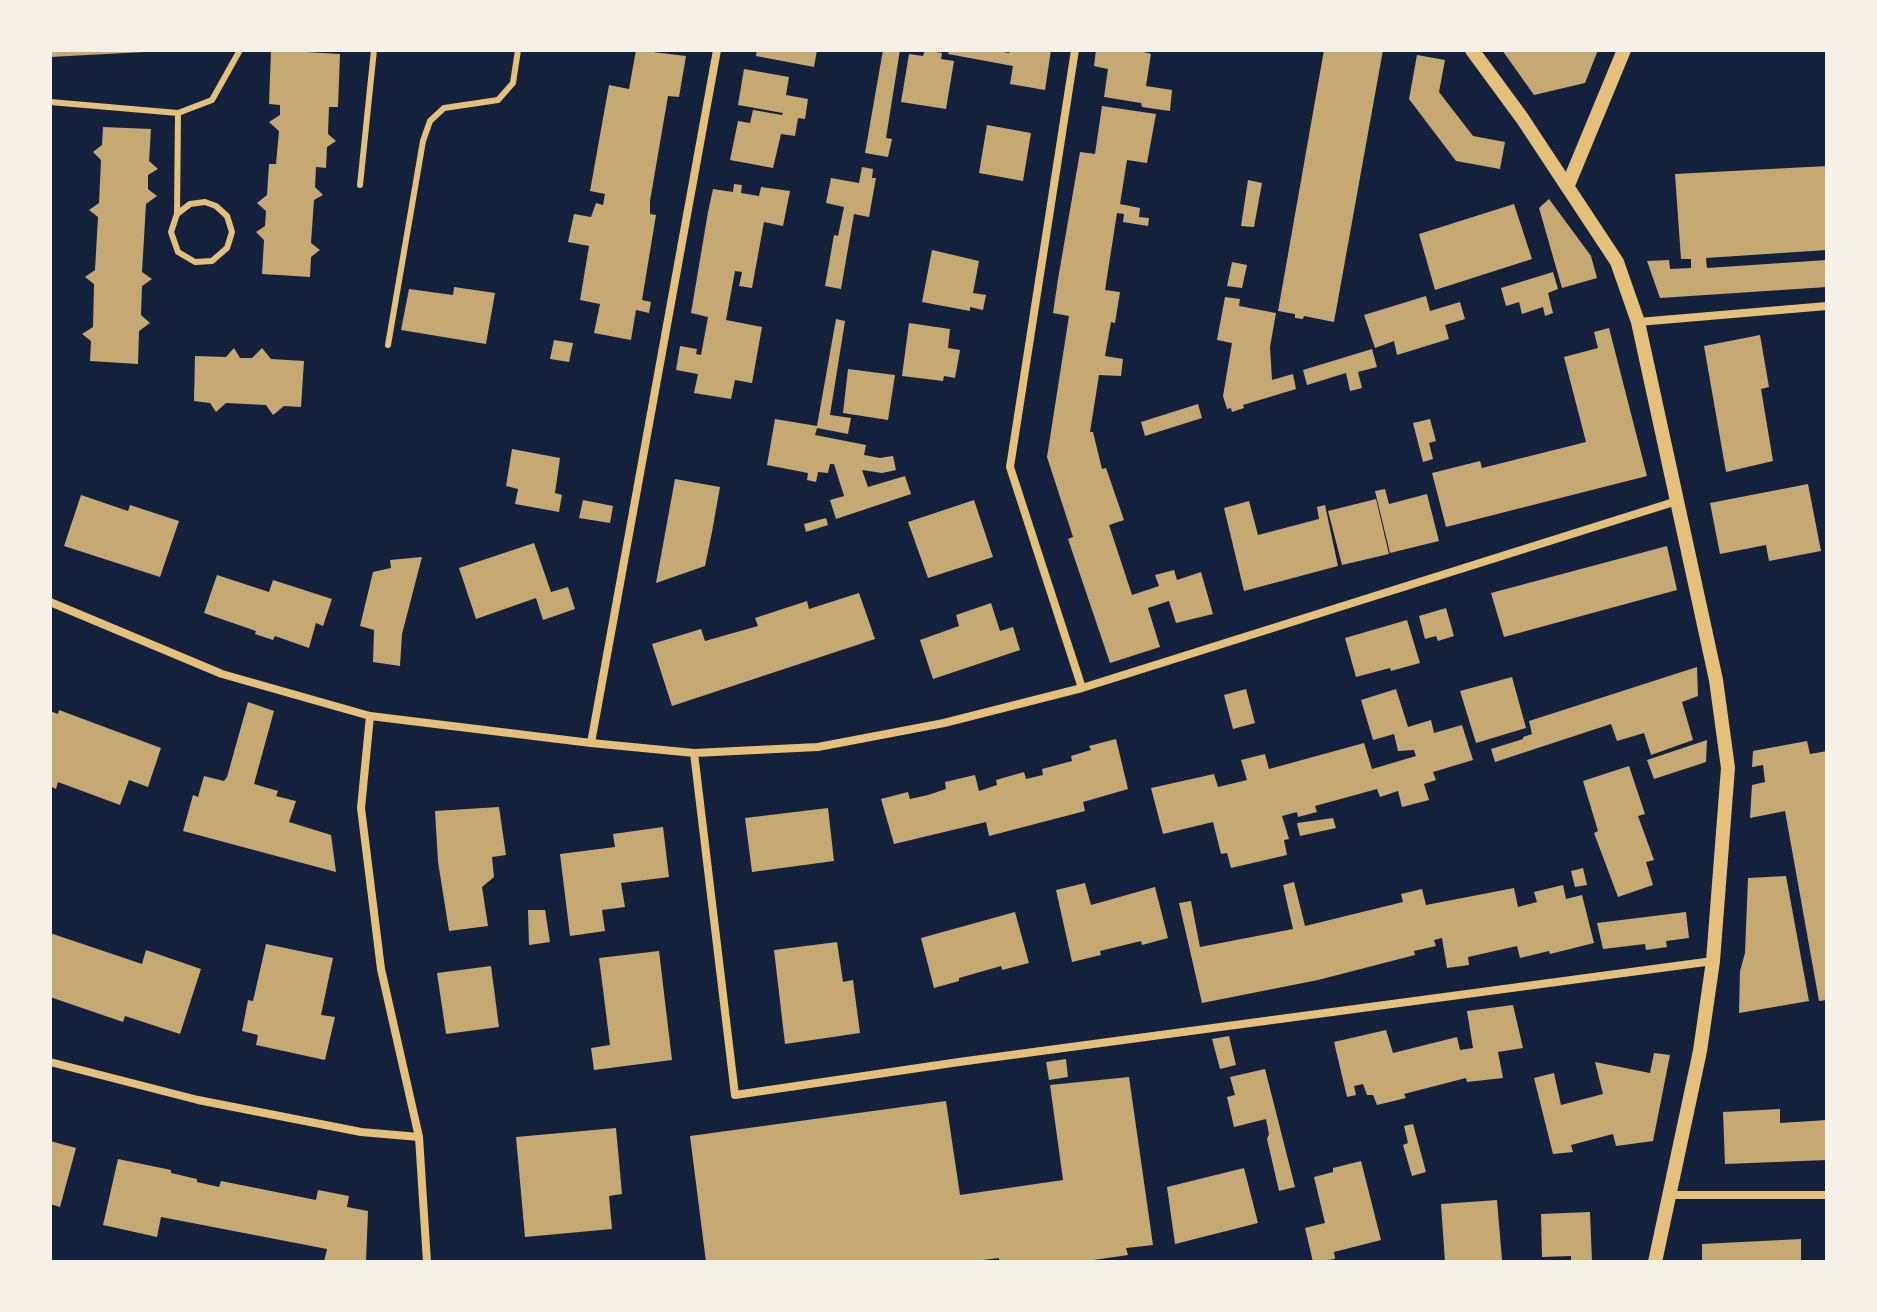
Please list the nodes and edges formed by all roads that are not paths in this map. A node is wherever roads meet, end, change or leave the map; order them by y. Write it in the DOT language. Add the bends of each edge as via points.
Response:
graph roads {
  1 [pos="240,50"];
  2 [pos="374,50"];
  3 [pos="518,50"];
  4 [pos="717,50"];
  5 [pos="1075,50"];
  6 [pos="1472,50"];
  7 [pos="1624,50"];
  8 [pos="50,102"];
  9 [pos="178,113"];
  10 [pos="360,185"];
  11 [pos="1568,185"];
  12 [pos="177,214"];
  13 [pos="1827,306"];
  14 [pos="1638,322"];
  15 [pos="388,345"];
  16 [pos="1677,501"];
  17 [pos="50,602"];
  18 [pos="1082,688"];
  19 [pos="370,716"];
  20 [pos="591,743"];
  21 [pos="694,753"];
  22 [pos="1713,961"];
  23 [pos="50,1062"];
  24 [pos="419,1137"];
  25 [pos="1668,1195"];
  26 [pos="1827,1195"];
  27 [pos="427,1262"];
  28 [pos="1655,1262"];
  1 -- 9 [label="lane" via="212,100"];
  2 -- 10 [label="lane"];
  3 -- 15 [label="lane" via="513,83 498,100 444,108 430,121"];
  4 -- 20 [label="street"];
  5 -- 18 [label="street" via="1010,467"];
  6 -- 11 [label="street"];
  7 -- 11 [label="street"];
  8 -- 9 [label="lane"];
  9 -- 12 [label="lane"];
  11 -- 14 [label="street" via="1617,262"];
  12 -- 12 [label="lane" via="171,232 178,252 195,262 212,261 227,248 232,232 227,216 216,206 190,204"];
  13 -- 14 [label="street"];
  14 -- 16 [label="street"];
  16 -- 18 [label="street"];
  16 -- 22 [label="street" via="1716,680 1728,768"];
  17 -- 19 [label="street" via="222,674"];
  18 -- 21 [label="street" via="944,723 818,747"];
  19 -- 20 [label="street"];
  19 -- 24 [label="street" via="361,808 381,969"];
  20 -- 21 [label="street"];
  21 -- 22 [label="street" via="735,1095"];
  22 -- 25 [label="street" via="1700,1051"];
  23 -- 24 [label="street" via="198,1100 361,1132"];
  24 -- 27 [label="street"];
  25 -- 26 [label="street"];
  25 -- 28 [label="street"];
}
